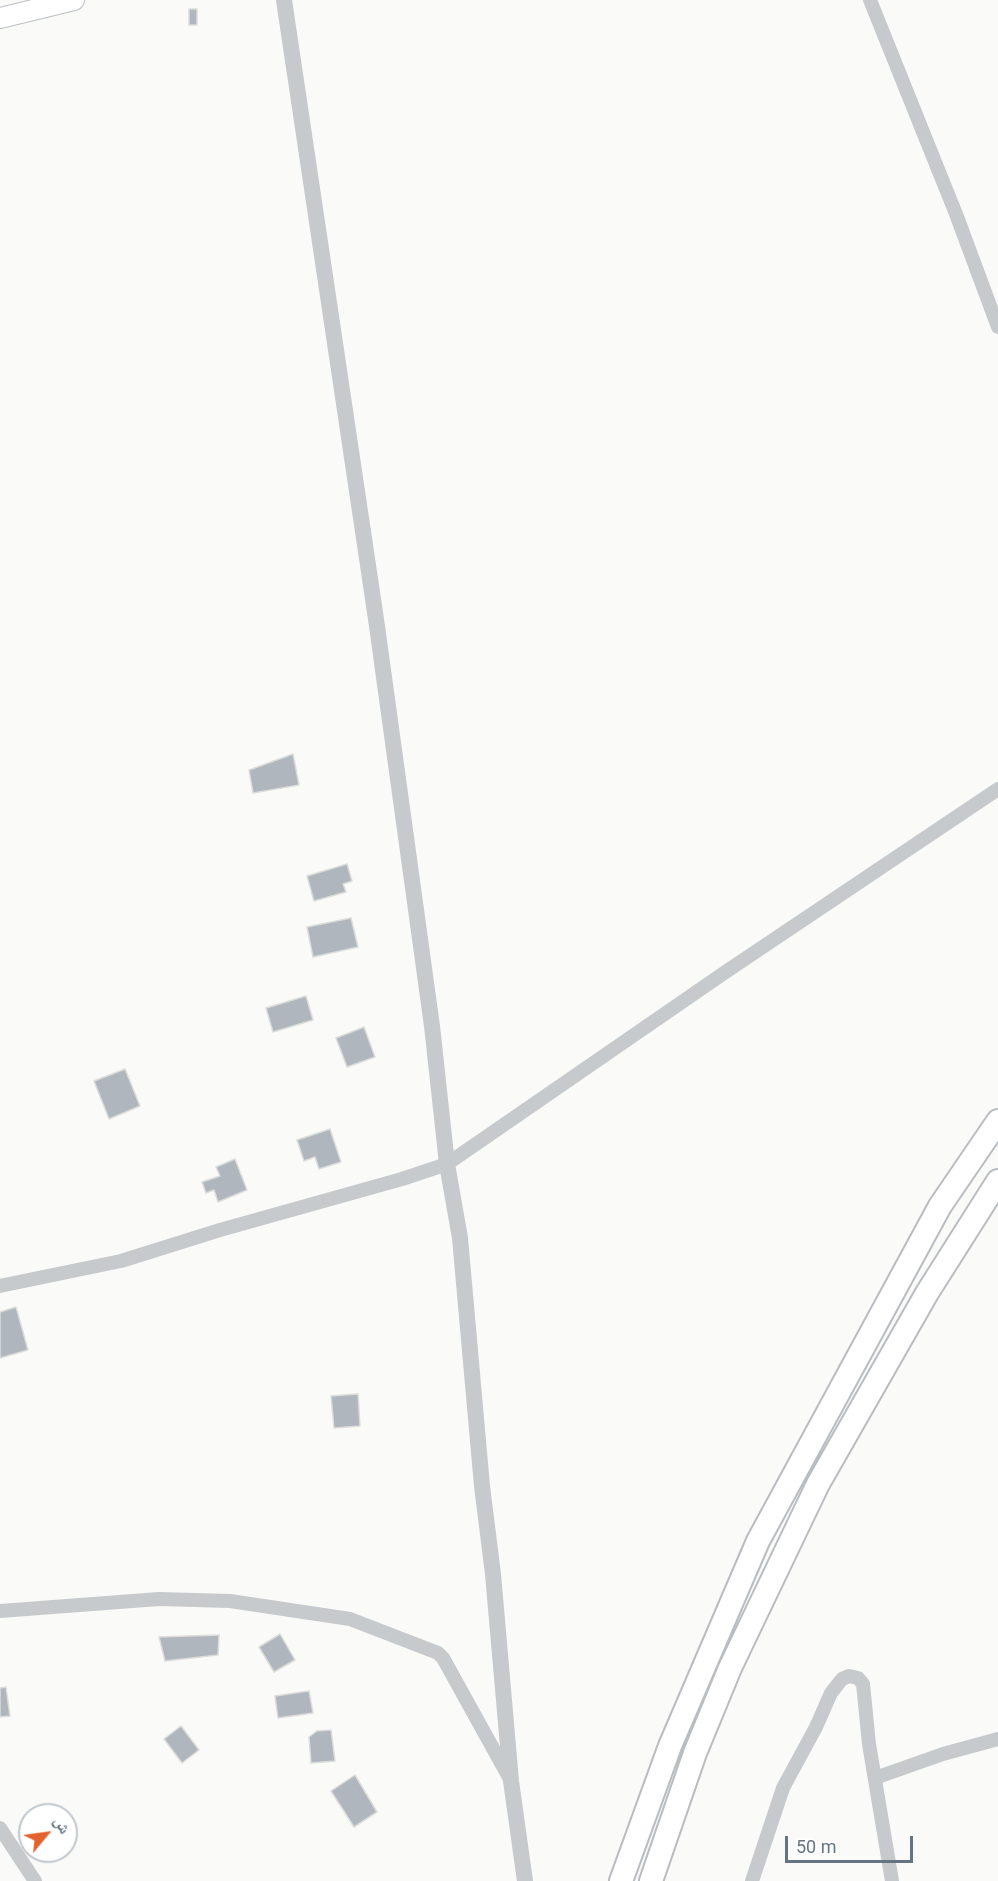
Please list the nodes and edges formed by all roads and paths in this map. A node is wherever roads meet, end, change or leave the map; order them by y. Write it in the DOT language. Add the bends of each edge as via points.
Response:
graph roads {
  1 [pos="75,0"];
  2 [pos="284,0"];
  3 [pos="870,0"];
  4 [pos="0,18"];
  5 [pos="998,327"];
  6 [pos="998,789"];
  7 [pos="998,1121"];
  8 [pos="447,1164"];
  9 [pos="998,1181"];
  10 [pos="0,1286"];
  11 [pos="0,1611"];
  12 [pos="998,1739"];
  13 [pos="875,1778"];
  14 [pos="511,1781"];
  15 [pos="0,1828"];
  16 [pos="33,1880"];
  17 [pos="525,1881"];
  18 [pos="621,1881"];
  19 [pos="651,1881"];
  20 [pos="752,1881"];
  21 [pos="892,1881"];
  1 -- 4 [label="main road"];
  2 -- 8 [label="street" via="378,631"];
  3 -- 5 [label="street"];
  6 -- 8 [label="street"];
  7 -- 18 [label="highway" via="940,1206 758,1541 670,1746"];
  8 -- 10 [label="street" via="121,1261"];
  8 -- 14 [label="street" via="461,1249"];
  9 -- 19 [label="highway" via="927,1293 818,1484 730,1668 695,1753"];
  11 -- 14 [label="street" via="159,1599 230,1601 350,1619 443,1658"];
  12 -- 13 [label="street"];
  13 -- 20 [label="street" via="863,1684 849,1676 831,1693 783,1788"];
  13 -- 21 [label="street"];
  14 -- 17 [label="street"];
  15 -- 16 [label="street"];
}
